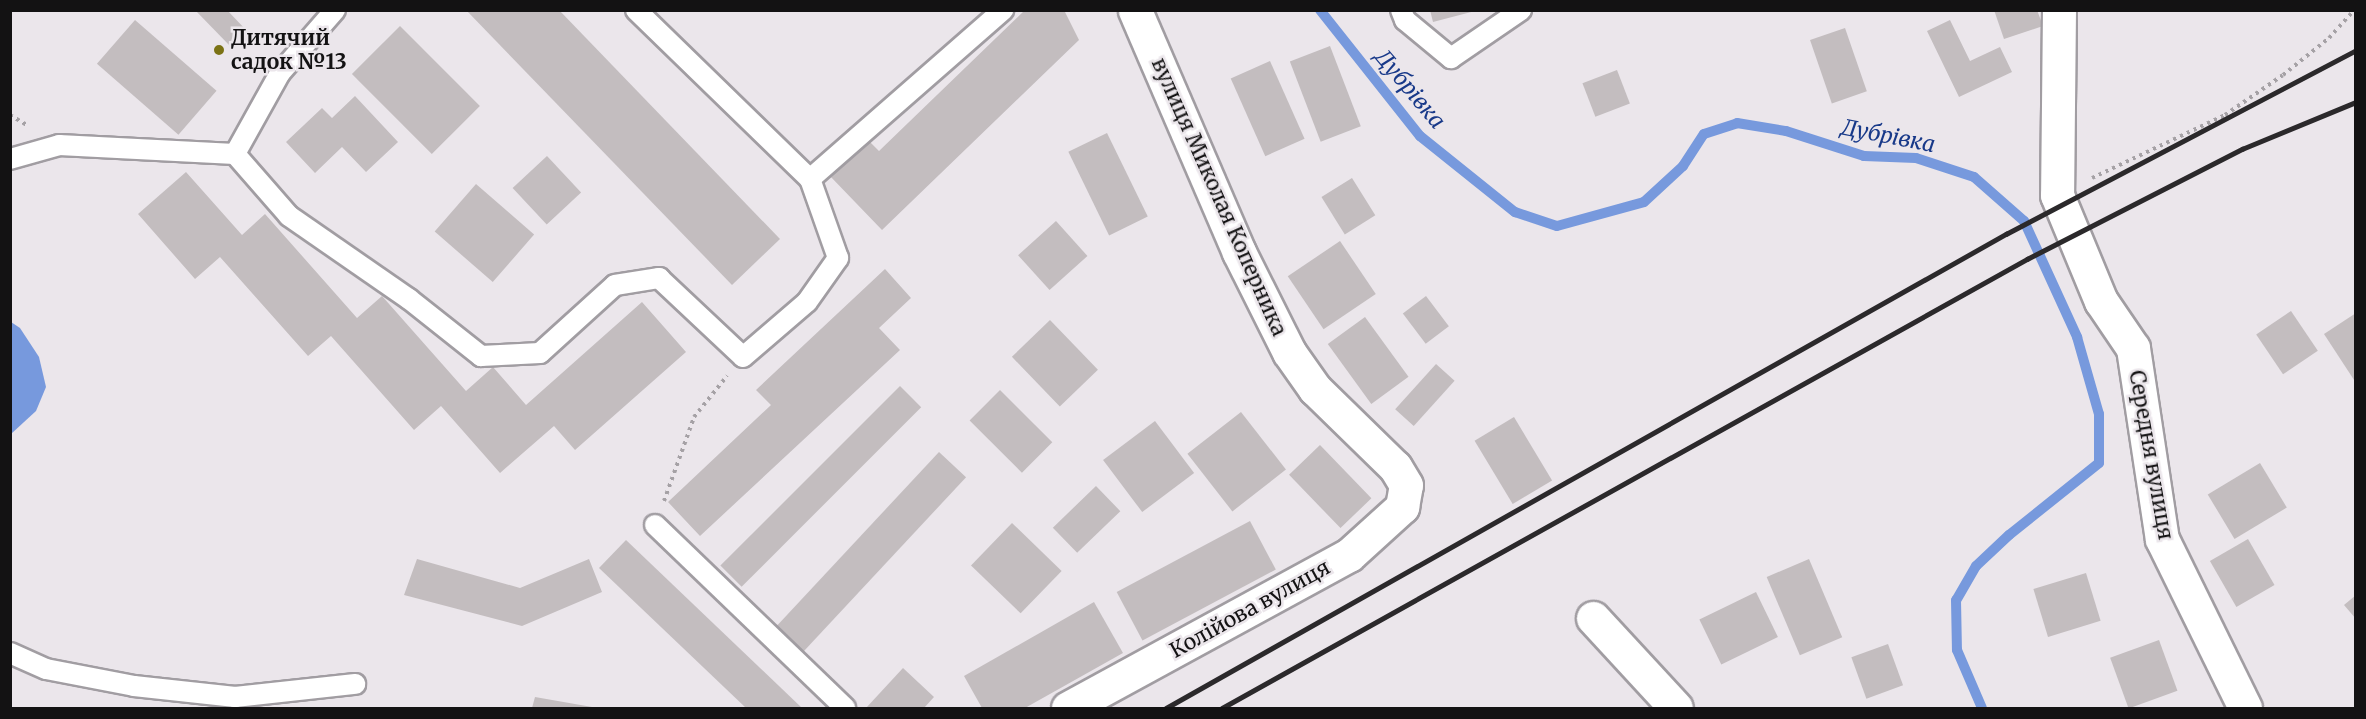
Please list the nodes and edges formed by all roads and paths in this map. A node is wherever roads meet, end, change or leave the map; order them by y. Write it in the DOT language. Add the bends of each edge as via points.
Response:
graph roads {
  1 [pos="335,10"];
  2 [pos="636,10"];
  3 [pos="1003,10"];
  4 [pos="1135,10"];
  5 [pos="1401,10"];
  6 [pos="1521,10"];
  7 [pos="2059,10"];
  8 [pos="2354,10"];
  9 [pos="235,154"];
  10 [pos="10,159"];
  11 [pos="810,179"];
  12 [pos="2057,195"];
  13 [pos="743,357"];
  14 [pos="1406,485"];
  15 [pos="655,525"];
  16 [pos="1593,618"];
  17 [pos="10,653"];
  18 [pos="356,684"];
  19 [pos="844,708"];
  20 [pos="1068,708"];
  21 [pos="1676,708"];
  22 [pos="2245,708"];
  1 -- 9 [label="lane" via="280,73"];
  2 -- 11 [label="lane"];
  3 -- 11 [label="lane"];
  4 -- 14 [label="street, вулиця Миколая Коперника" via="1239,252 1289,351 1315,389 1395,467"];
  5 -- 6 [label="lane" via="1406,20 1451,58"];
  7 -- 12 [label="street"];
  8 -- 12 [label="path" via="2302,60 2225,115"];
  9 -- 10 [label="lane" via="59,145"];
  9 -- 13 [label="lane" via="289,216 409,299 481,356 540,353 615,285 659,278"];
  11 -- 13 [label="lane" via="838,258 807,302"];
  12 -- 22 [label="street, Середня вулиця" via="2101,301 2133,348 2162,539"];
  13 -- 15 [label="path" via="694,417"];
  14 -- 20 [label="street, Колійова вулиця" via="1402,507 1349,555"];
  15 -- 19 [label="lane"];
  16 -- 21 [label="street"];
  17 -- 18 [label="lane" via="46,669 134,686 236,697"];
}
